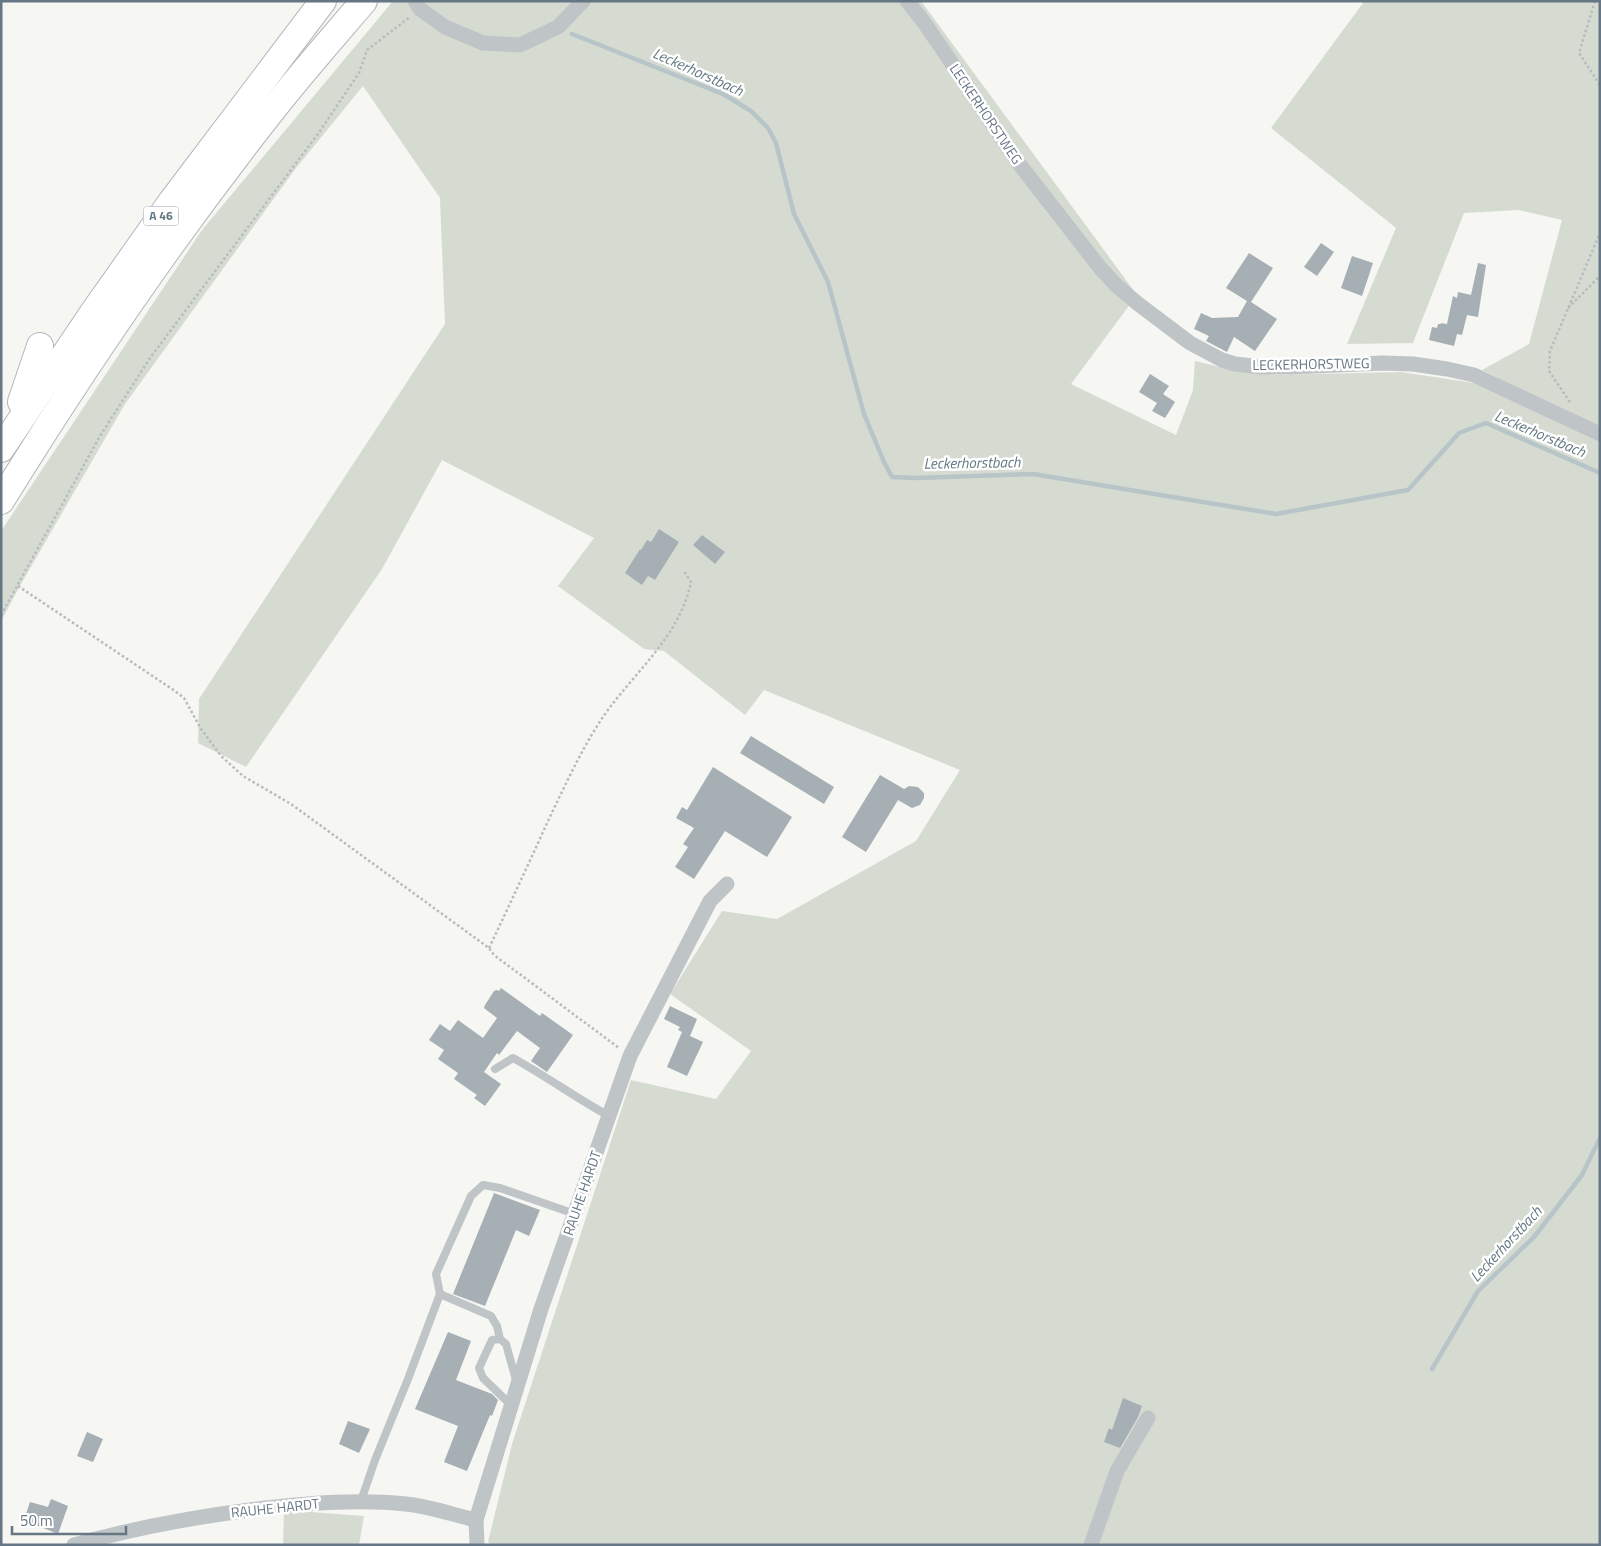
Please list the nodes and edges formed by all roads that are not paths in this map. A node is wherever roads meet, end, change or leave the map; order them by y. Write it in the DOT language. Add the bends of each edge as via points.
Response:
graph roads {
  1 [pos="364,1"];
  2 [pos="583,1"];
  3 [pos="907,1"];
  4 [pos="321,4"];
  5 [pos="418,5"];
  6 [pos="261,56"];
  7 [pos="40,346"];
  8 [pos="1593,431"];
  9 [pos="6,440"];
  10 [pos="1,501"];
  11 [pos="727,884"];
  12 [pos="495,1069"];
  13 [pos="609,1116"];
  14 [pos="575,1214"];
  15 [pos="440,1294"];
  16 [pos="500,1339"];
  17 [pos="518,1384"];
  18 [pos="511,1405"];
  19 [pos="1148,1418"];
  20 [pos="361,1501"];
  21 [pos="476,1520"];
  22 [pos="74,1545"];
  23 [pos="477,1545"];
  24 [pos="1091,1545"];
  1 -- 10 [label="highway, A 46" via="279,102 138,292"];
  2 -- 5 [label="street" via="558,27 520,45 483,43 445,27"];
  3 -- 8 [label="street, LECKERHORSTWEG" via="1017,161 1101,269 1137,303 1190,343 1222,360 1262,367 1383,363 1447,369 1474,375"];
  4 -- 6 [label="highway"];
  4 -- 9 [label="highway, A 46" via="171,202"];
  7 -- 9 [label="highway"];
  11 -- 13 [label="street, RAUHE HARDT" via="710,901 630,1056"];
  12 -- 13 [label="lane" via="513,1058"];
  13 -- 14 [label="street, RAUHE HARDT"];
  14 -- 15 [label="lane" via="483,1184 471,1196 436,1274"];
  14 -- 17 [label="street, RAUHE HARDT"];
  15 -- 16 [label="lane" via="491,1316"];
  15 -- 20 [label="lane"];
  16 -- 17 [label="lane" via="506,1344"];
  16 -- 18 [label="lane" via="492,1340 479,1368 483,1378"];
  17 -- 18 [label="street, RAUHE HARDT"];
  18 -- 21 [label="street, RAUHE HARDT"];
  19 -- 24 [label="street" via="1117,1471"];
  20 -- 21 [label="street, RAUHE HARDT" via="407,1504"];
  20 -- 22 [label="street, RAUHE HARDT" via="300,1504 207,1515"];
  21 -- 23 [label="street, RAUHE HARDT"];
}
